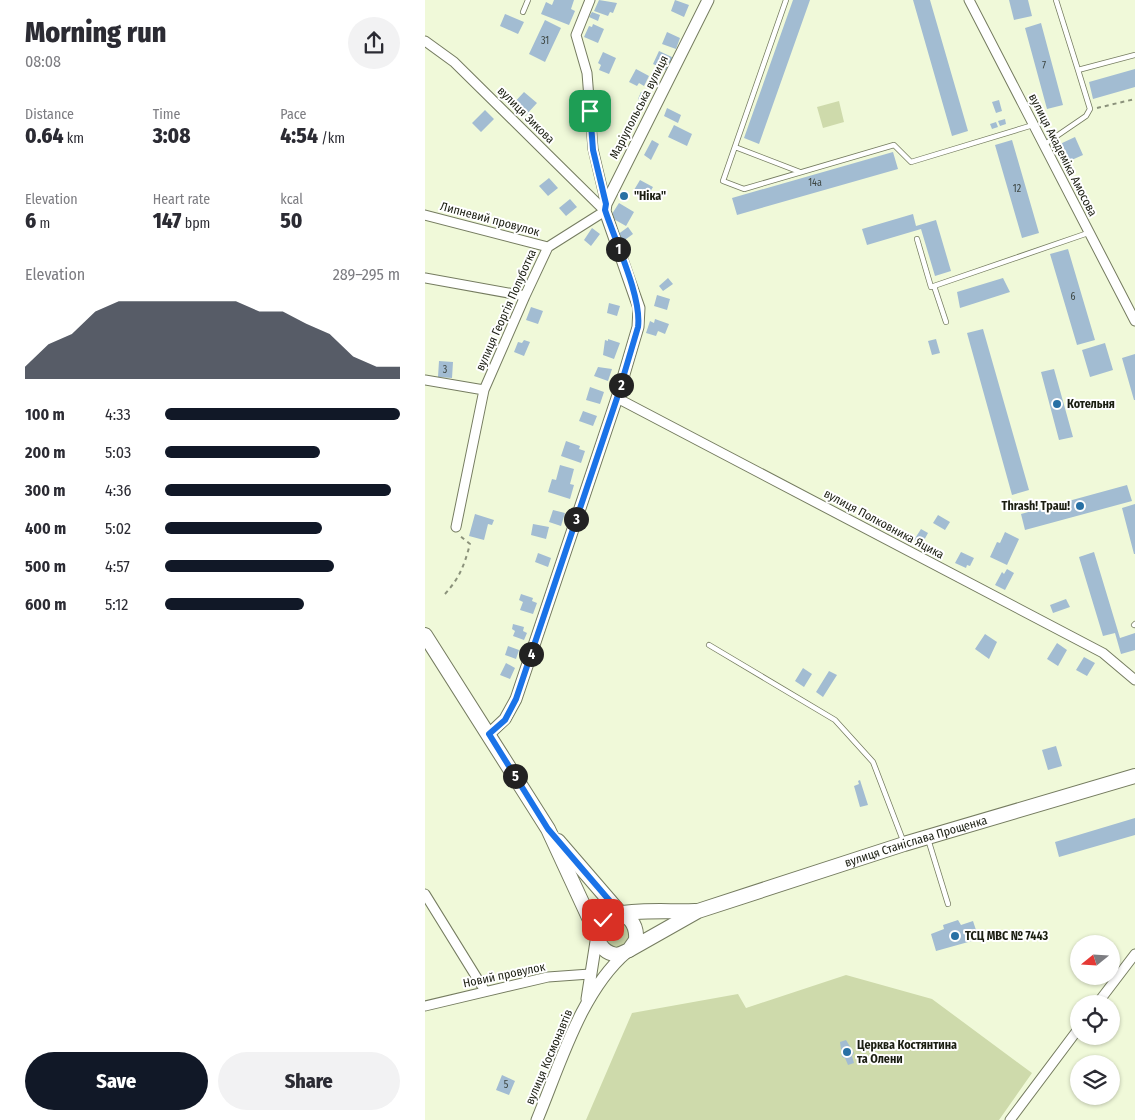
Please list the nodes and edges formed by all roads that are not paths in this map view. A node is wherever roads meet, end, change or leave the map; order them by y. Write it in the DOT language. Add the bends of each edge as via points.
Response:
graph roads {
  1 [pos="528,0"];
  2 [pos="589,0"];
  3 [pos="708,0"];
  4 [pos="786,0"];
  5 [pos="969,0"];
  6 [pos="1056,0"];
  7 [pos="523,12"];
  8 [pos="425,41"];
  9 [pos="1135,55"];
  10 [pos="1079,70"];
  11 [pos="1034,124"];
  12 [pos="1045,144"];
  13 [pos="735,147"];
  14 [pos="801,172"];
  15 [pos="605,208"];
  16 [pos="425,215"];
  17 [pos="1088,233"];
  18 [pos="917,239"];
  19 [pos="548,247"];
  20 [pos="425,278"];
  21 [pos="934,286"];
  22 [pos="525,296"];
  23 [pos="1135,321"];
  24 [pos="946,322"];
  25 [pos="425,380"];
  26 [pos="484,390"];
  27 [pos="617,398"];
  28 [pos="456,527"];
  29 [pos="425,635"];
  30 [pos="709,645"];
  31 [pos="1135,680"];
  32 [pos="489,734"];
  33 [pos="1135,776"];
  34 [pos="548,829"];
  35 [pos="927,838"];
  36 [pos="904,844"];
  37 [pos="425,894"];
  38 [pos="948,904"];
  39 [pos="698,911"];
  40 [pos="621,914"];
  41 [pos="597,934"];
  42 [pos="629,950"];
  43 [pos="1135,954"];
  44 [pos="590,974"];
  45 [pos="485,991"];
  46 [pos="1104,995"];
  47 [pos="586,1004"];
  48 [pos="425,1006"];
  49 [pos="1070,1040"];
  50 [pos="537,1120"];
  51 [pos="1010,1120"];
  1 -- 7 [label="lane"];
  2 -- 15 [label="street" via="577,35 587,73 593,150"];
  3 -- 15 [label="street, Маріупольська вулиця"];
  4 -- 13 [label="lane"];
  5 -- 11 [label="street, вулиця Академіка Амосова"];
  6 -- 10 [label="lane"];
  8 -- 15 [label="street, вулиця Зикова" via="454,62"];
  9 -- 10 [label="lane"];
  10 -- 12 [label="lane" via="1090,109 1086,116"];
  11 -- 12 [label="street, вулиця Академіка Амосова"];
  11 -- 14 [label="lane" via="911,162 893,145"];
  12 -- 17 [label="street, вулиця Академіка Амосова"];
  13 -- 14 [label="lane"];
  13 -- 14 [label="lane" via="723,181 744,189"];
  15 -- 19 [label="street, вулиця Георгія Полуботка"];
  15 -- 27 [label="street" via="639,317"];
  16 -- 19 [label="street, Липневий провулок"];
  17 -- 21 [label="lane"];
  17 -- 23 [label="street, вулиця Академіка Амосова"];
  18 -- 21 [label="lane" via="931,287"];
  19 -- 22 [label="street, вулиця Георгія Полуботка"];
  20 -- 22 [label="street"];
  21 -- 24 [label="lane"];
  22 -- 26 [label="street, вулиця Георгія Полуботка"];
  25 -- 26 [label="street, вулиця Георгія Полуботка"];
  26 -- 28 [label="street, вулиця Георгія Полуботка"];
  27 -- 31 [label="street, вулиця Полковника Яцика" via="1103,654"];
  27 -- 32 [label="street" via="516,699 505,720"];
  29 -- 32 [label="main road"];
  30 -- 36 [label="lane" via="835,720 848,733 873,762"];
  32 -- 34 [label="main road"];
  33 -- 35 [label="main road, вулиця Станіслава Прощенка"];
  34 -- 40 [label="main road"];
  34 -- 41 [label="main road"];
  35 -- 36 [label="main road, вулиця Станіслава Прощенка"];
  35 -- 38 [label="lane"];
  36 -- 39 [label="main road, вулиця Станіслава Прощенка"];
  37 -- 45 [label="street"];
  39 -- 40 [label="main road, вулиця Станіслава Прощенка"];
  39 -- 42 [label="main road, вулиця Станіслава Прощенка"];
  40 -- 41 [label="main road" via="603,920"];
  40 -- 42 [label="main road" via="631,920 636,930 635,944"];
  41 -- 42 [label="main road" via="599,945 613,955"];
  41 -- 44 [label="street, вулиця Космонавтів"];
  42 -- 47 [label="street, вулиця Космонавтів" via="602,977"];
  43 -- 46 [label="street"];
  44 -- 45 [label="street, Новий провулок" via="547,977"];
  44 -- 47 [label="street, вулиця Космонавтів"];
  45 -- 48 [label="street, Новий провулок"];
  47 -- 50 [label="street, вулиця Космонавтів"];
  49 -- 51 [label="street"];
}
